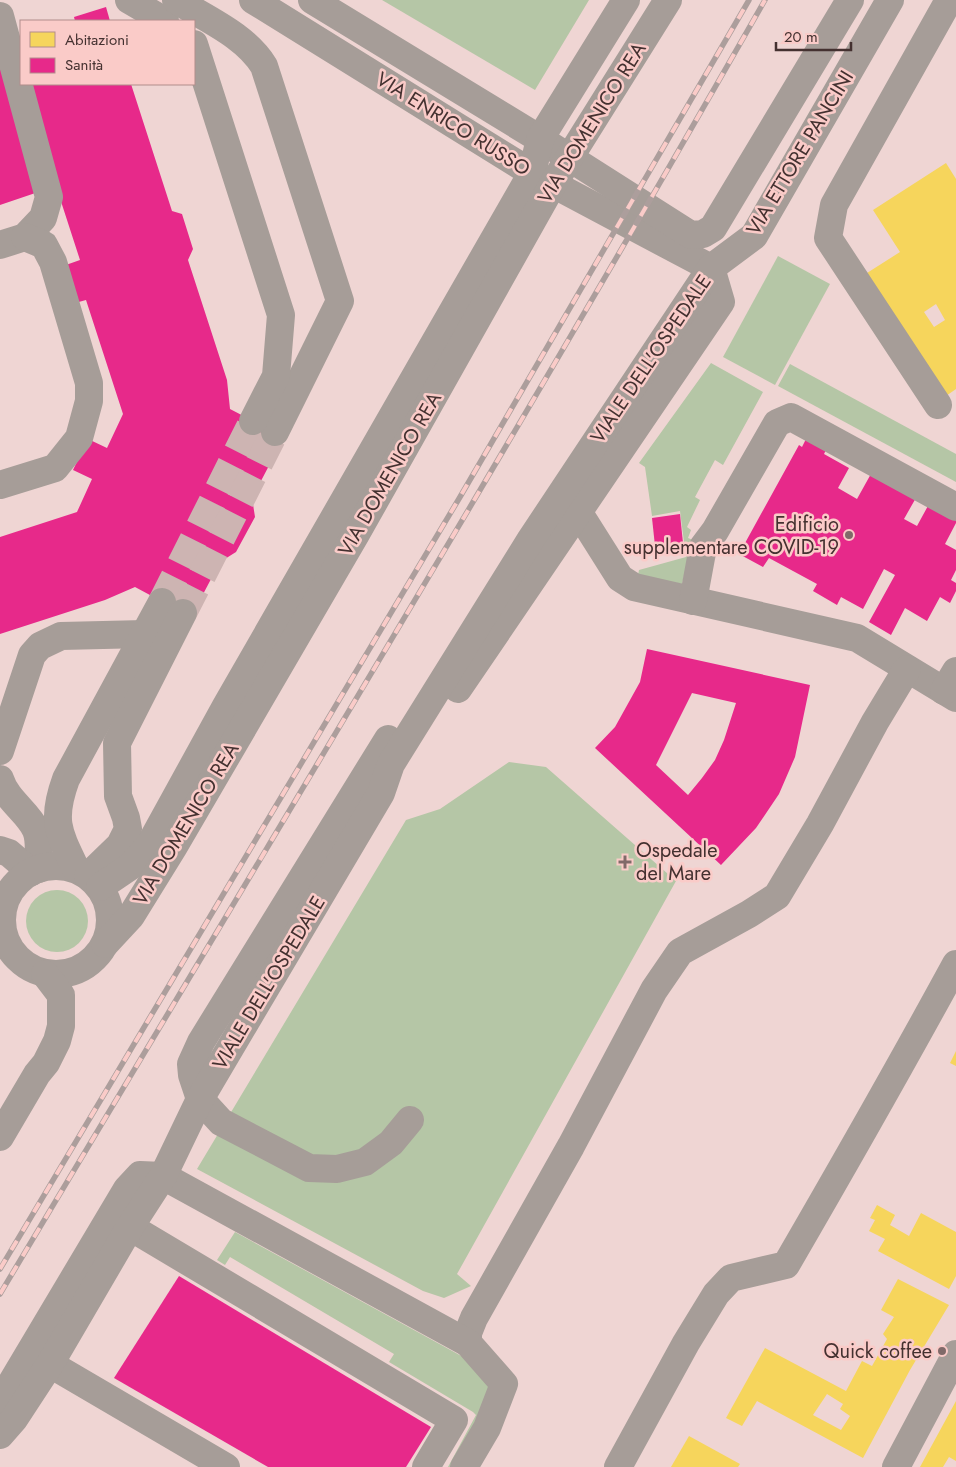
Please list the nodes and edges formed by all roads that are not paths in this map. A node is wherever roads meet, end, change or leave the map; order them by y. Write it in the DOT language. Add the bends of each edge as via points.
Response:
graph roads {
  1 [pos="129,0"];
  2 [pos="176,0"];
  3 [pos="253,0"];
  4 [pos="312,0"];
  5 [pos="626,0"];
  6 [pos="668,0"];
  7 [pos="850,0"];
  8 [pos="890,0"];
  9 [pos="948,0"];
  10 [pos="0,16"];
  11 [pos="163,20"];
  12 [pos="195,47"];
  13 [pos="540,139"];
  14 [pos="570,158"];
  15 [pos="543,179"];
  16 [pos="713,228"];
  17 [pos="12,241"];
  18 [pos="704,264"];
  19 [pos="938,405"];
  20 [pos="0,485"];
  21 [pos="956,507"];
  22 [pos="579,513"];
  23 [pos="531,538"];
  24 [pos="693,601"];
  25 [pos="145,634"];
  26 [pos="907,669"];
  27 [pos="952,687"];
  28 [pos="0,751"];
  29 [pos="0,779"];
  30 [pos="382,793"];
  31 [pos="0,850"];
  32 [pos="35,870"];
  33 [pos="88,877"];
  34 [pos="5,897"];
  35 [pos="105,944"];
  36 [pos="22,962"];
  37 [pos="956,964"];
  38 [pos="200,1099"];
  39 [pos="410,1120"];
  40 [pos="0,1137"];
  41 [pos="162,1176"];
  42 [pos="130,1227"];
  43 [pos="468,1343"];
  44 [pos="956,1354"];
  45 [pos="50,1364"];
  46 [pos="0,1402"];
  47 [pos="0,1435"];
  48 [pos="226,1467"];
  49 [pos="426,1467"];
  50 [pos="464,1467"];
  51 [pos="618,1467"];
  52 [pos="896,1467"];
  1 -- 11 [label="street"];
  2 -- 12 [label="street" via="240,39 257,54 264,66 340,302 264,427 276,376 281,315"];
  3 -- 15 [label="street, VIA ENRICO RUSSO"];
  4 -- 13 [label="street, VIA ENRICO RUSSO"];
  5 -- 13 [label="street, VIA DOMENICO REA"];
  6 -- 14 [label="street, VIA DOMENICO REA"];
  7 -- 16 [label="street, VIA ETTORE PANCINI"];
  8 -- 18 [label="street, VIA ETTORE PANCINI" via="754,236"];
  9 -- 19 [label="street" via="834,205 828,238"];
  10 -- 17 [label="street" via="49,197 43,218"];
  13 -- 14 [label="street, VIA ENRICO RUSSO"];
  13 -- 15 [label="street, VIA DOMENICO REA"];
  14 -- 15 [label="street, VIA DOMENICO REA"];
  14 -- 16 [label="street, VIA ENRICO RUSSO" via="691,235 703,234"];
  15 -- 18 [label="street, VIA ENRICO RUSSO"];
  15 -- 33 [label="street, VIA DOMENICO REA" via="231,697 150,846 131,866"];
  15 -- 35 [label="street, VIA DOMENICO REA" via="356,534 131,916"];
  17 -- 20 [label="street" via="44,245 53,262 89,383 90,401 79,438 55,468"];
  18 -- 22 [label="street, VIALE DELL'OSPEDALE" via="721,302"];
  18 -- 23 [label="street, VIALE DELL'OSPEDALE"];
  18 -- 38 [label="street" via="562,459 201,1042 191,1064"];
  21 -- 24 [label="street" via="790,417 777,423 703,547"];
  22 -- 23 [label="street, VIALE DELL'OSPEDALE"];
  22 -- 24 [label="street" via="620,578 634,587"];
  22 -- 30 [label="street, VIALE DELL'OSPEDALE" via="403,771"];
  23 -- 30 [label="street, VIALE DELL'OSPEDALE" via="391,764"];
  24 -- 26 [label="street" via="856,638"];
  25 -- 28 [label="street" via="61,636 40,646 32,655"];
  25 -- 33 [label="street" via="66,779 60,796 57,824 61,839"];
  25 -- 33 [label="street" via="173,607 117,743 118,796 128,829 120,845"];
  26 -- 27 [label="street"];
  26 -- 43 [label="street" via="777,896 680,952 654,990 474,1318"];
  29 -- 32 [label="street" via="9,797 36,828 39,839"];
  30 -- 38 [label="street, VIALE DELL'OSPEDALE"];
  31 -- 32 [label="street"];
  32 -- 33 [label="street" via="63,866"];
  32 -- 34 [label="street" via="18,881"];
  33 -- 35 [label="street" via="107,900 110,930"];
  34 -- 36 [label="street" via="1,922 4,937"];
  35 -- 36 [label="street" via="95,959 80,970 63,975"];
  36 -- 40 [label="street" via="61,994 61,1026 46,1063"];
  37 -- 51 [label="street" via="786,1266 731,1278 716,1294"];
  38 -- 39 [label="street" via="221,1122 308,1168 337,1169 366,1162 391,1143"];
  38 -- 41 [label="street, VIALE DELL'OSPEDALE"];
  41 -- 42 [label="street, VIALE DELL'OSPEDALE"];
  41 -- 43 [label="street"];
  41 -- 46 [label="street" via="140,1175 127,1189"];
  42 -- 45 [label="street, VIALE DELL'OSPEDALE"];
  42 -- 49 [label="street" via="454,1420"];
  43 -- 50 [label="street" via="504,1384 487,1428"];
  44 -- 52 [label="street"];
  45 -- 47 [label="street, VIALE DELL'OSPEDALE"];
  45 -- 48 [label="street"];
}
